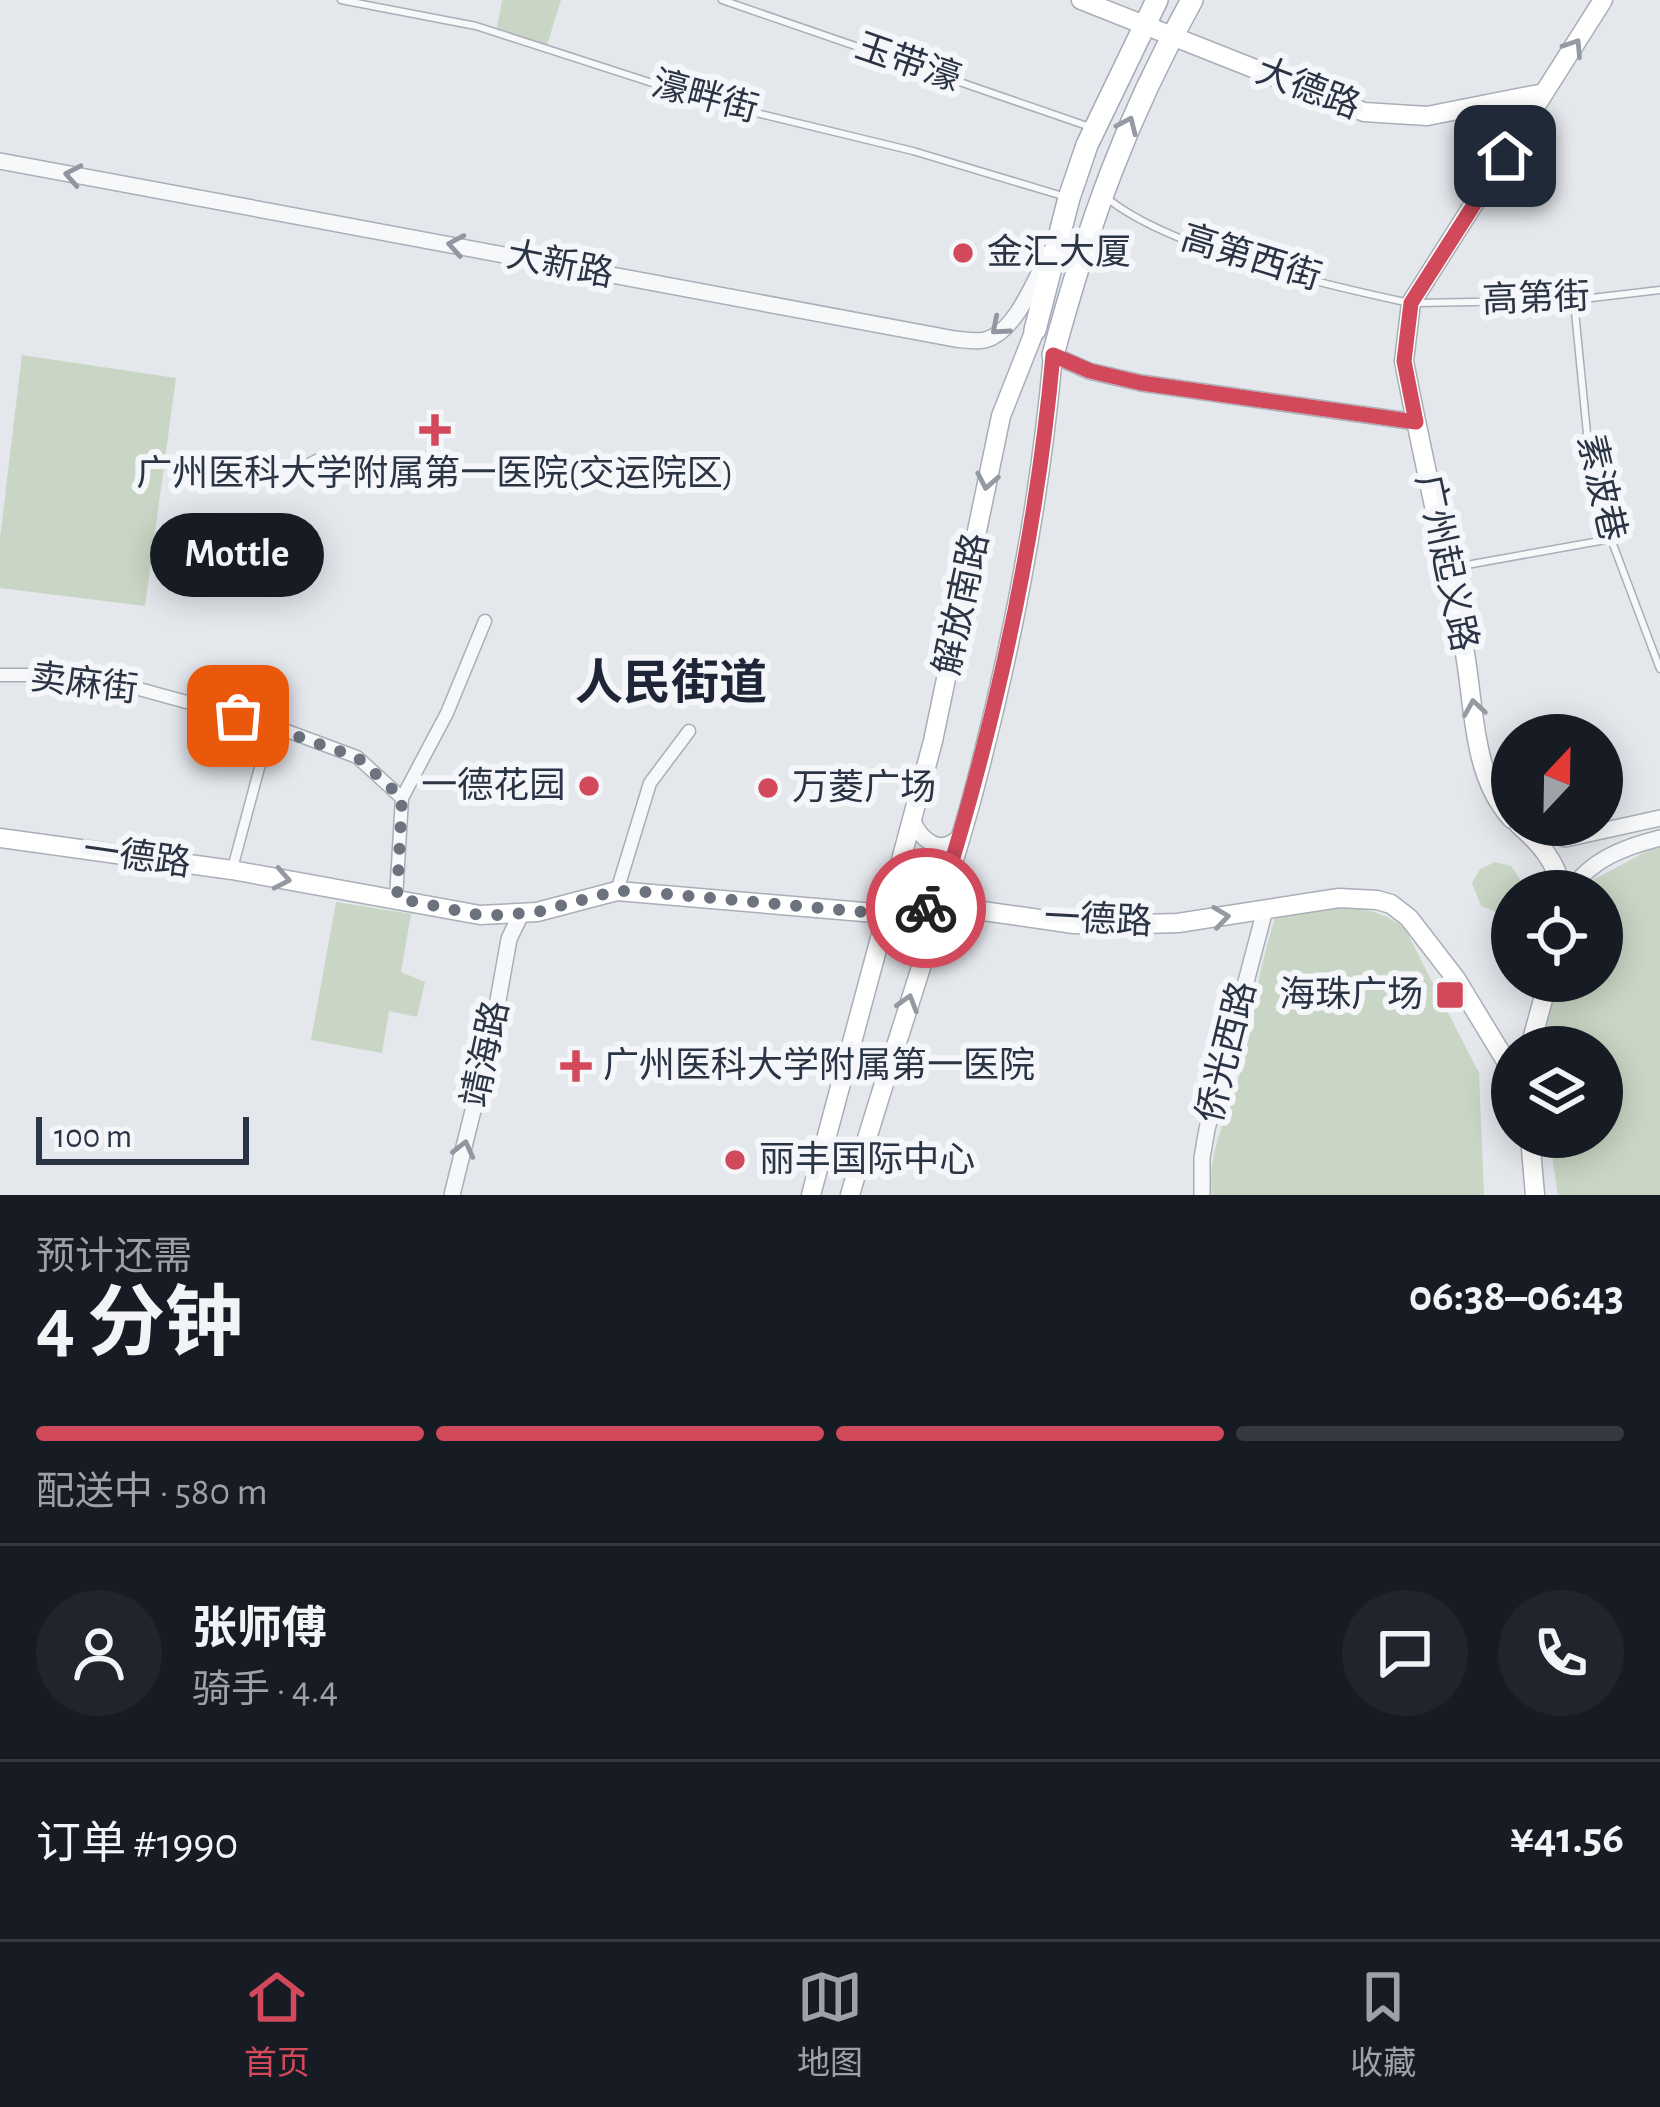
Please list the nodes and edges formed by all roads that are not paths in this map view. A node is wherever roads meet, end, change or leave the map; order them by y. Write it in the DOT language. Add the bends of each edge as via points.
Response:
graph roads {
  1 [pos="341,0"];
  2 [pos="722,0"];
  3 [pos="1081,0"];
  4 [pos="1157,0"];
  5 [pos="1192,0"];
  6 [pos="1603,0"];
  7 [pos="1144,24"];
  8 [pos="1172,34"];
  9 [pos="1544,93"];
  10 [pos="1094,128"];
  11 [pos="0,161"];
  12 [pos="1100,193"];
  13 [pos="1069,198"];
  14 [pos="1061,229"];
  15 [pos="1660,290"];
  16 [pos="1574,300"];
  17 [pos="1411,303"];
  18 [pos="1035,330"];
  19 [pos="1053,355"];
  20 [pos="1416,422"];
  21 [pos="283,476"];
  22 [pos="397,480"];
  23 [pos="1611,539"];
  24 [pos="1447,568"];
  25 [pos="484,621"];
  26 [pos="1660,669"];
  27 [pos="0,675"];
  28 [pos="271,725"];
  29 [pos="689,731"];
  30 [pos="1491,787"];
  31 [pos="402,798"];
  32 [pos="1660,818"];
  33 [pos="912,819"];
  34 [pos="1623,826"];
  35 [pos="959,837"];
  36 [pos="0,838"];
  37 [pos="1660,838"];
  38 [pos="232,869"];
  39 [pos="1589,870"];
  40 [pos="616,891"];
  41 [pos="397,898"];
  42 [pos="938,907"];
  43 [pos="1265,910"];
  44 [pos="521,914"];
  45 [pos="886,914"];
  46 [pos="1491,1036"];
  47 [pos="1527,1159"];
  48 [pos="452,1195"];
  49 [pos="811,1195"];
  50 [pos="850,1195"];
  51 [pos="1202,1195"];
  52 [pos="1525,1195"];
  53 [pos="1535,1195"];
  1 -- 13 [label="lane, 濠畔街" via="476,26 710,102"];
  2 -- 10 [label="lane, 玉带濠"];
  3 -- 7 [label="main road, 大德路"];
  4 -- 7 [label="main road, 解放南路"];
  5 -- 8 [label="main road, 解放南路"];
  9 -- 6 [label="main road, 广州起义路, one-way"];
  7 -- 8 [label="main road, 大德路"];
  7 -- 10 [label="main road, 解放南路"];
  8 -- 9 [label="main road, 大德路" via="1364,112 1427,116"];
  12 -- 8 [label="main road, 解放南路, one-way"];
  9 -- 17 [label="main road, 广州起义路"];
  10 -- 13 [label="main road, 解放南路"];
  14 -- 11 [label="street, 大新路, one-way" via="1008,324 975,341"];
  12 -- 17 [label="lane, 高第西街" via="1195,245"];
  12 -- 19 [label="main road, 解放南路"];
  13 -- 14 [label="main road, 解放南路"];
  14 -- 18 [label="main road, 解放南路"];
  15 -- 16 [label="lane, 高第街"];
  16 -- 17 [label="lane, 高第街"];
  16 -- 23 [label="lane, 素波巷" via="1589,454"];
  17 -- 20 [label="main road, 广州起义路" via="1404,361"];
  18 -- 33 [label="main road, 解放南路, one-way" via="1001,416"];
  19 -- 20 [label="street" via="1141,383"];
  19 -- 35 [label="main road, 解放南路" via="1016,599"];
  20 -- 24 [label="main road, 广州起义路"];
  21 -- 22 [label="lane" via="316,458"];
  23 -- 24 [label="lane"];
  23 -- 26 [label="lane, 素波巷"];
  30 -- 24 [label="main road, 广州起义路, one-way"];
  25 -- 31 [label="street"];
  27 -- 28 [label="street, 卖麻街" via="117,683"];
  28 -- 31 [label="street, 卖麻街" via="357,757"];
  28 -- 38 [label="street"];
  29 -- 40 [label="street" via="650,783"];
  31 -- 41 [label="street"];
  32 -- 34 [label="street"];
  33 -- 35 [label="street" via="934,844"];
  33 -- 45 [label="main road, 解放南路"];
  35 -- 42 [label="main road, 解放南路"];
  36 -- 38 [label="main road, 一德路"];
  37 -- 39 [label="street"];
  38 -- 41 [label="main road, 一德路, one-way"];
  40 -- 44 [label="main road, 一德路"];
  40 -- 45 [label="main road, 一德路"];
  41 -- 44 [label="main road, 一德路" via="479,915"];
  42 -- 43 [label="main road, 一德路, one-way" via="1108,925"];
  42 -- 45 [label="main road, 一德路"];
  50 -- 42 [label="main road, 解放南路, one-way"];
  43 -- 46 [label="main road, 一德路" via="1356,897 1391,904 1456,979"];
  43 -- 51 [label="street, 侨光西路" via="1208,1129"];
  48 -- 44 [label="street, 靖海路, one-way"];
  45 -- 49 [label="main road, 解放南路"];
  47 -- 52 [label="main road"];
  47 -- 53 [label="main road"];
}
